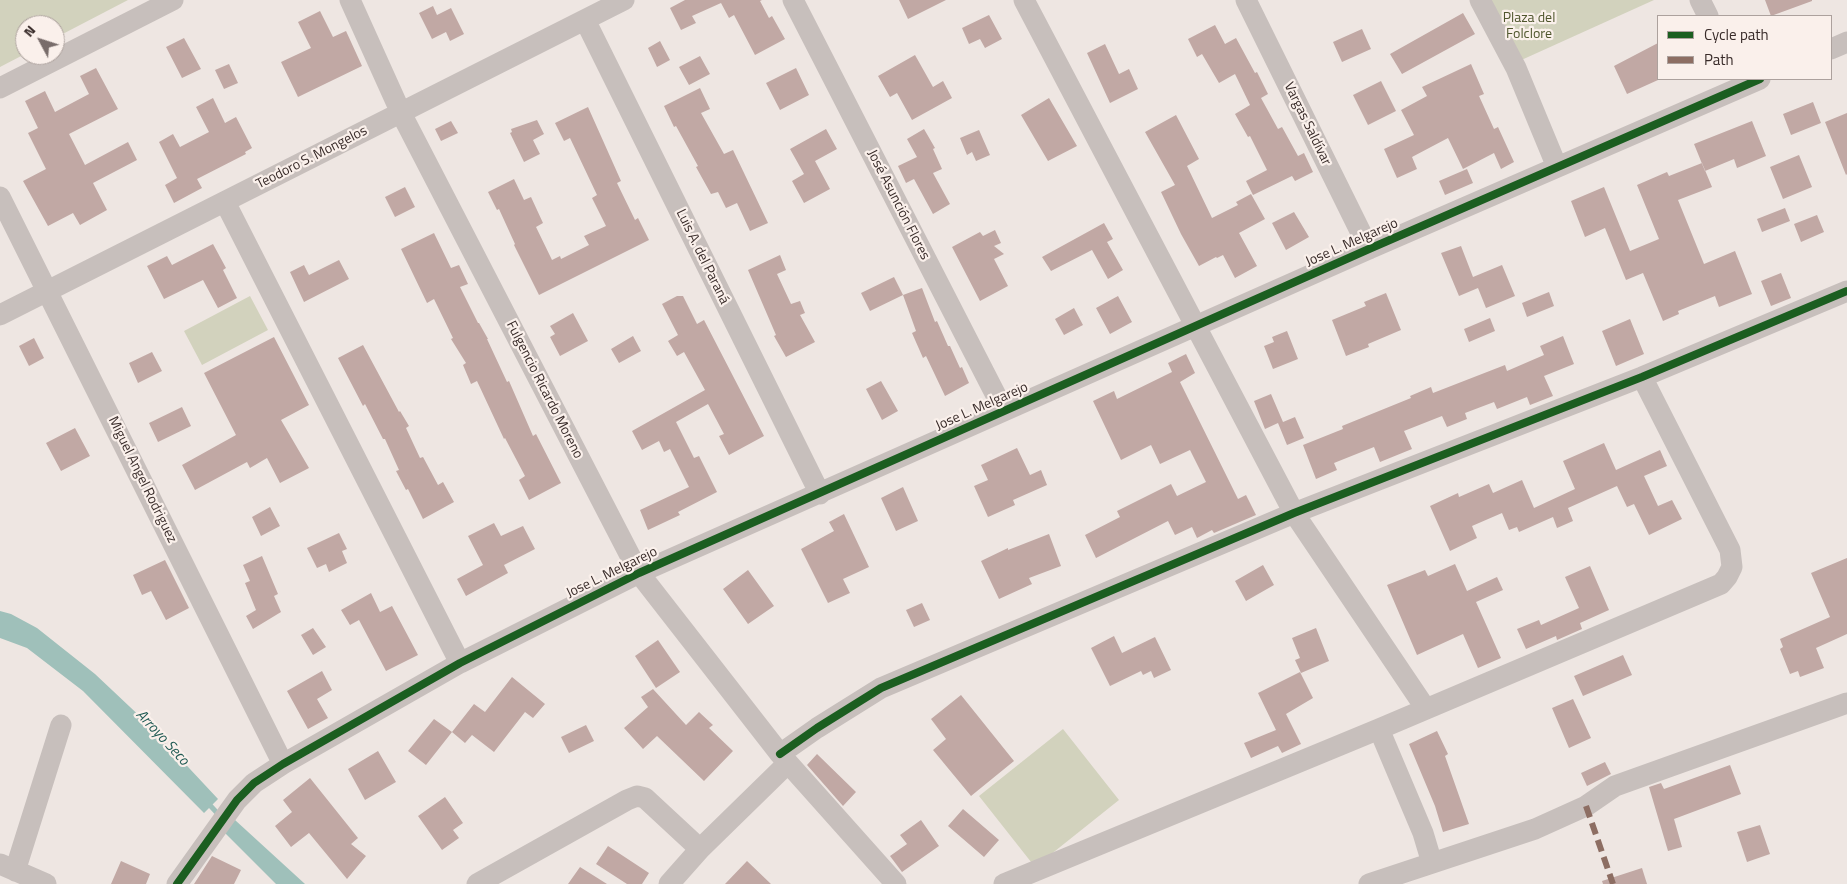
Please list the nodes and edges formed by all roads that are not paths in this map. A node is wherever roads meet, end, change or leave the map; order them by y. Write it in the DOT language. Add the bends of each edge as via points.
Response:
graph roads {
  1 [pos="174,0"];
  2 [pos="350,0"];
  3 [pos="624,0"];
  4 [pos="793,0"];
  5 [pos="1024,0"];
  6 [pos="1246,0"];
  7 [pos="1480,0"];
  8 [pos="1700,0"];
  9 [pos="1708,15"];
  10 [pos="585,20"];
  11 [pos="1847,42"];
  12 [pos="1832,49"];
  13 [pos="1747,81"];
  14 [pos="0,88"];
  15 [pos="401,113"];
  16 [pos="1557,168"];
  17 [pos="0,197"];
  18 [pos="225,202"];
  19 [pos="1369,249"];
  20 [pos="1847,291"];
  21 [pos="48,292"];
  22 [pos="0,315"];
  23 [pos="1196,326"];
  24 [pos="1642,377"];
  25 [pos="1004,410"];
  26 [pos="820,494"];
  27 [pos="1294,513"];
  28 [pos="639,573"];
  29 [pos="460,663"];
  30 [pos="1847,703"];
  31 [pos="1426,709"];
  32 [pos="61,725"];
  33 [pos="1379,729"];
  34 [pos="784,758"];
  35 [pos="283,764"];
  36 [pos="700,849"];
  37 [pos="1432,863"];
  38 [pos="7,867"];
  39 [pos="46,884"];
  40 [pos="177,884"];
  41 [pos="477,884"];
  42 [pos="669,884"];
  43 [pos="896,884"];
  44 [pos="1004,884"];
  45 [pos="1369,884"];
  1 -- 14 [label="street"];
  2 -- 15 [label="street, Fulgencio Ricardo Moreno"];
  3 -- 10 [label="street, Teodoro S. Mongelos"];
  4 -- 25 [label="street, José Asunción Flores"];
  5 -- 23 [label="street"];
  6 -- 19 [label="street, Vargas Saldívar"];
  7 -- 16 [label="street" via="1516,68"];
  8 -- 9 [label="street"];
  10 -- 15 [label="street, Teodoro S. Mongelos"];
  10 -- 26 [label="street, Luis A. del Paraná"];
  11 -- 12 [label="street"];
  13 -- 16 [label="street, Jose L. Melgarejo"];
  15 -- 18 [label="street, Teodoro S. Mongelos"];
  15 -- 28 [label="street, Fulgencio Ricardo Moreno"];
  16 -- 19 [label="street, Jose L. Melgarejo"];
  17 -- 21 [label="street, Miguel Angel Rodriguez"];
  18 -- 21 [label="street, Teodoro S. Mongelos"];
  18 -- 29 [label="street"];
  19 -- 23 [label="street, Jose L. Melgarejo"];
  20 -- 24 [label="street"];
  21 -- 22 [label="street, Teodoro S. Mongelos"];
  21 -- 35 [label="street, Miguel Angel Rodriguez"];
  23 -- 25 [label="street, Jose L. Melgarejo"];
  23 -- 27 [label="street"];
  24 -- 27 [label="street"];
  24 -- 31 [label="street" via="1730,550 1732,567 1727,577 1720,584"];
  25 -- 26 [label="street, Jose L. Melgarejo"];
  26 -- 28 [label="street, Jose L. Melgarejo"];
  27 -- 31 [label="street"];
  27 -- 34 [label="street" via="880,688 817,728"];
  28 -- 29 [label="street, Jose L. Melgarejo"];
  28 -- 34 [label="street, Fulgencio Ricardo Moreno"];
  29 -- 35 [label="street, Jose L. Melgarejo"];
  30 -- 37 [label="street" via="1614,786 1586,806 1535,830"];
  31 -- 33 [label="street"];
  32 -- 38 [label="street"];
  33 -- 37 [label="street" via="1423,833"];
  33 -- 44 [label="street"];
  34 -- 36 [label="street"];
  34 -- 43 [label="street, Fulgencio Ricardo Moreno"];
  35 -- 40 [label="street, Jose L. Melgarejo" via="254,783 237,800"];
  36 -- 41 [label="street" via="645,798 638,796"];
  36 -- 42 [label="street"];
  37 -- 45 [label="street"];
  38 -- 39 [label="street"];
}
